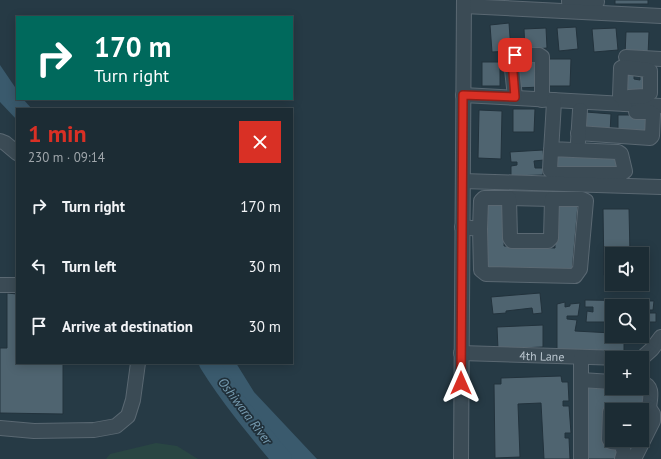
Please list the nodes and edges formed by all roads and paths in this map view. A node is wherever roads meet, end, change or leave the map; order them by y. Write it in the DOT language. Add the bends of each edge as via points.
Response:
graph roads {
  1 [pos="569,0"];
  2 [pos="464,3"];
  3 [pos="597,5"];
  4 [pos="661,16"];
  5 [pos="626,57"];
  6 [pos="661,59"];
  7 [pos="463,95"];
  8 [pos="515,97"];
  9 [pos="550,103"];
  10 [pos="661,106"];
  11 [pos="580,110"];
  12 [pos="578,133"];
  13 [pos="0,141"];
  14 [pos="551,149"];
  15 [pos="577,150"];
  16 [pos="16,153"];
  17 [pos="463,181"];
  18 [pos="661,188"];
  19 [pos="509,198"];
  20 [pos="552,199"];
  21 [pos="462,227"];
  22 [pos="480,229"];
  23 [pos="0,285"];
  24 [pos="16,285"];
  25 [pos="661,337"];
  26 [pos="649,351"];
  27 [pos="461,353"];
  28 [pos="581,357"];
  29 [pos="605,358"];
  30 [pos="138,364"];
  31 [pos="581,380"];
  32 [pos="605,382"];
  33 [pos="649,386"];
  34 [pos="649,408"];
  35 [pos="0,428"];
  36 [pos="649,429"];
  37 [pos="623,447"];
  38 [pos="640,447"];
  39 [pos="461,459"];
  40 [pos="581,459"];
  41 [pos="622,459"];
  42 [pos="634,459"];
  1 -- 3 [label="street" via="572,4"];
  2 -- 3 [label="street"];
  2 -- 7 [label="street"];
  3 -- 4 [label="street"];
  5 -- 6 [label="street"];
  7 -- 8 [label="street"];
  7 -- 17 [label="street"];
  8 -- 9 [label="street"];
  8 -- 9 [label="street" via="512,60 515,55 539,55 542,57"];
  9 -- 10 [label="street" via="625,100"];
  9 -- 11 [label="street"];
  9 -- 14 [label="street"];
  11 -- 12 [label="street"];
  11 -- 12 [label="street" via="650,112 653,114 652,136 650,138"];
  12 -- 15 [label="street"];
  13 -- 16 [label="street"];
  14 -- 15 [label="street"];
  14 -- 15 [label="street" via="550,170 554,174 621,174 625,171 622,154 618,152"];
  17 -- 18 [label="street"];
  17 -- 21 [label="street"];
  19 -- 20 [label="street"];
  19 -- 20 [label="street" via="510,238 548,241 551,238"];
  19 -- 22 [label="street" via="484,198 481,202"];
  20 -- 22 [label="street" via="586,201 580,269 575,276 486,274 481,270"];
  21 -- 22 [label="street"];
  21 -- 27 [label="street"];
  23 -- 24 [label="street"];
  25 -- 26 [label="street"];
  27 -- 28 [label="street, 4th Lane"];
  27 -- 39 [label="street"];
  28 -- 29 [label="street, 4th Lane"];
  28 -- 31 [label="street"];
  30 -- 35 [label="street" via="128,416 116,426 94,430 34,431"];
  31 -- 32 [label="street"];
  31 -- 40 [label="street"];
  33 -- 34 [label="street"];
  34 -- 36 [label="street" via="653,414"];
  37 -- 41 [label="street"];
  38 -- 42 [label="street"];
}
